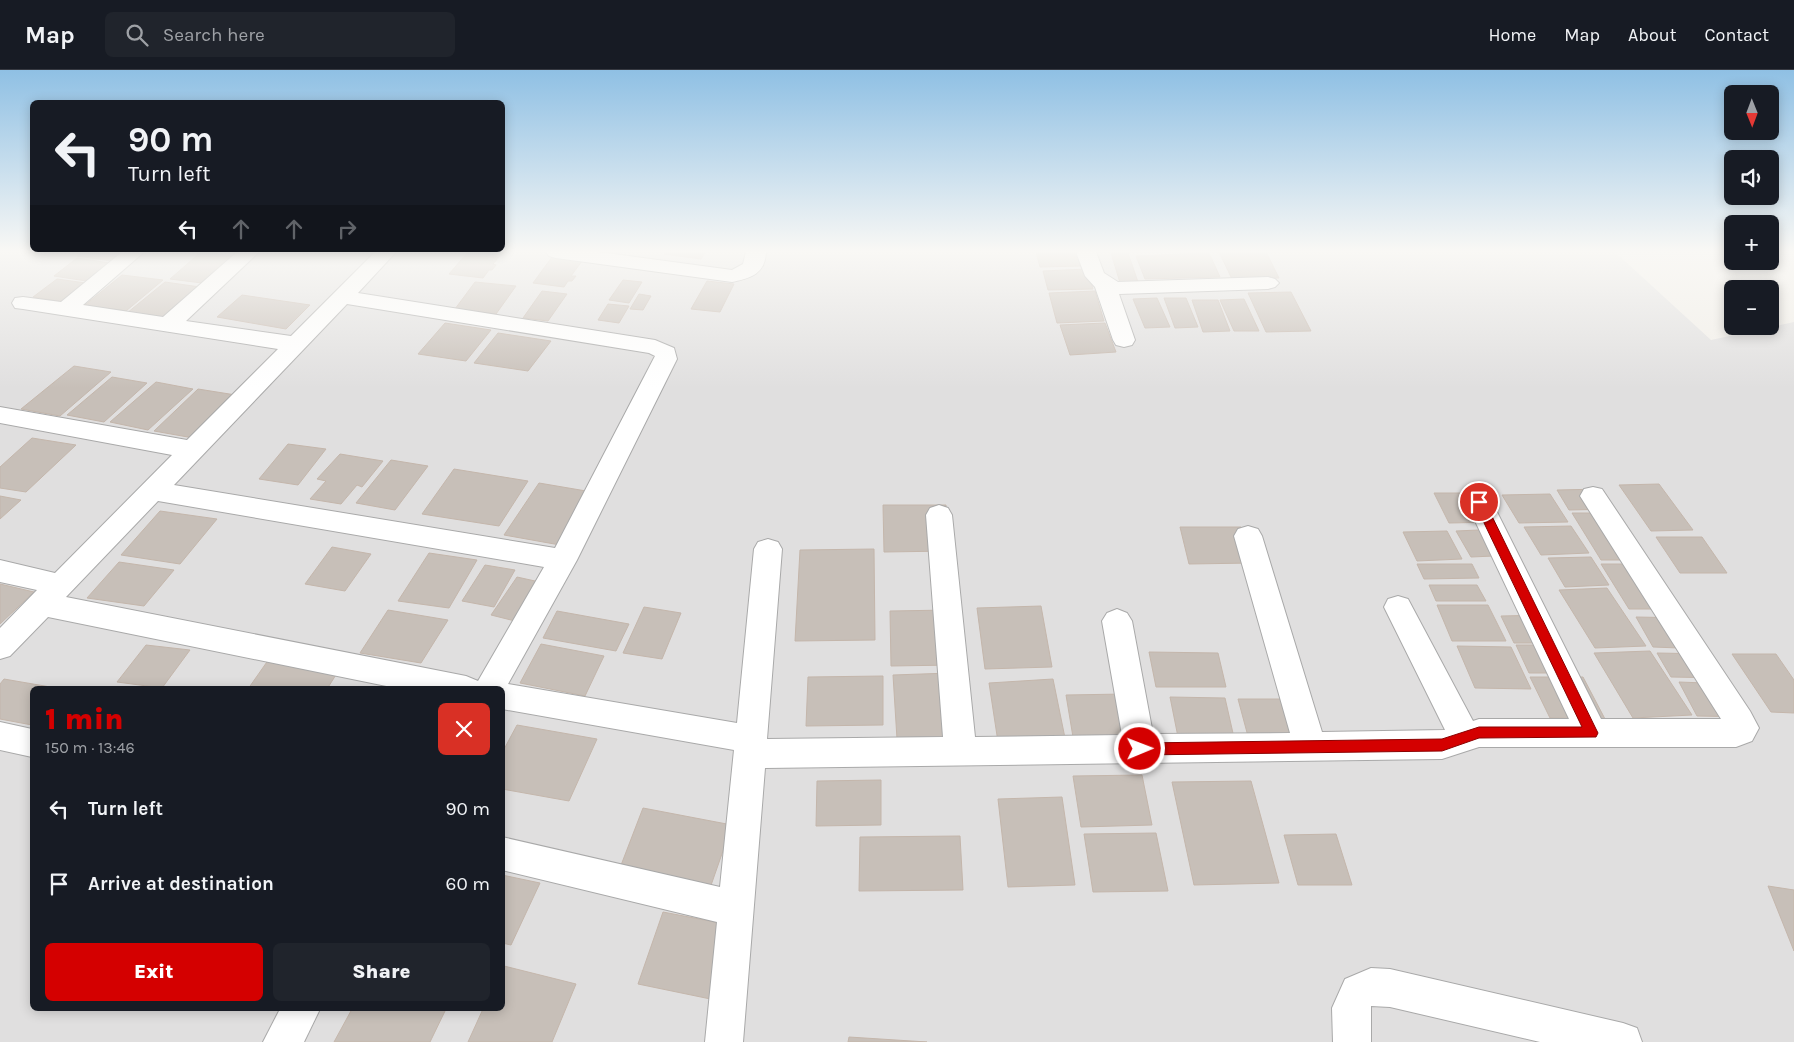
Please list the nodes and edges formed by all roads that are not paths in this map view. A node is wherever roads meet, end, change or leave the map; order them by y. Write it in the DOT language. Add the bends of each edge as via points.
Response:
graph roads {
  1 [pos="80,297"];
  2 [pos="199,297"];
  3 [pos="341,297"];
  4 [pos="343,297"];
  5 [pos="1109,297"];
  6 [pos="23,303"];
  7 [pos="66,309"];
  8 [pos="168,325"];
  9 [pos="1124,340"];
  10 [pos="295,344"];
  11 [pos="0,415"];
  12 [pos="192,450"];
  13 [pos="152,491"];
  14 [pos="1593,496"];
  15 [pos="1479,502"];
  16 [pos="939,515"];
  17 [pos="1248,536"];
  18 [pos="768,550"];
  19 [pos="563,560"];
  20 [pos="0,571"];
  21 [pos="51,594"];
  22 [pos="1398,608"];
  23 [pos="1117,621"];
  24 [pos="0,647"];
  25 [pos="453,686"];
  26 [pos="490,686"];
  27 [pos="505,697"];
  28 [pos="1592,733"];
  29 [pos="0,736"];
  30 [pos="1465,737"];
  31 [pos="30,743"];
  32 [pos="750,746"];
  33 [pos="1310,746"];
  34 [pos="1140,749"];
  35 [pos="960,751"];
  36 [pos="505,854"];
  37 [pos="736,909"];
  38 [pos="300,1011"];
  39 [pos="282,1042"];
  40 [pos="724,1042"];
  41 [pos="1352,1042"];
  42 [pos="1623,1042"];
  1 -- 7 [label="street"];
  2 -- 8 [label="street"];
  3 -- 10 [label="street"];
  4 -- 19 [label="street" via="655,346 666,353 662,368"];
  5 -- 9 [label="street"];
  6 -- 7 [label="street"];
  7 -- 8 [label="street"];
  8 -- 10 [label="street"];
  10 -- 12 [label="street"];
  11 -- 12 [label="street"];
  12 -- 13 [label="street"];
  13 -- 19 [label="street"];
  13 -- 21 [label="street"];
  14 -- 28 [label="street" via="1743,728 1736,734"];
  15 -- 28 [label="street"];
  16 -- 35 [label="street"];
  17 -- 33 [label="street"];
  18 -- 32 [label="street"];
  19 -- 26 [label="street"];
  20 -- 21 [label="street"];
  21 -- 24 [label="street"];
  21 -- 25 [label="street"];
  22 -- 30 [label="street"];
  23 -- 34 [label="street"];
  27 -- 32 [label="street"];
  28 -- 30 [label="street" via="1479,733"];
  29 -- 31 [label="street"];
  30 -- 33 [label="street" via="1442,745"];
  32 -- 35 [label="street"];
  32 -- 37 [label="street"];
  33 -- 34 [label="street"];
  34 -- 35 [label="street"];
  36 -- 37 [label="street"];
  37 -- 40 [label="street"];
  38 -- 39 [label="street"];
  41 -- 42 [label="street" via="1351,1008 1358,992 1371,987 1390,988"];
}
